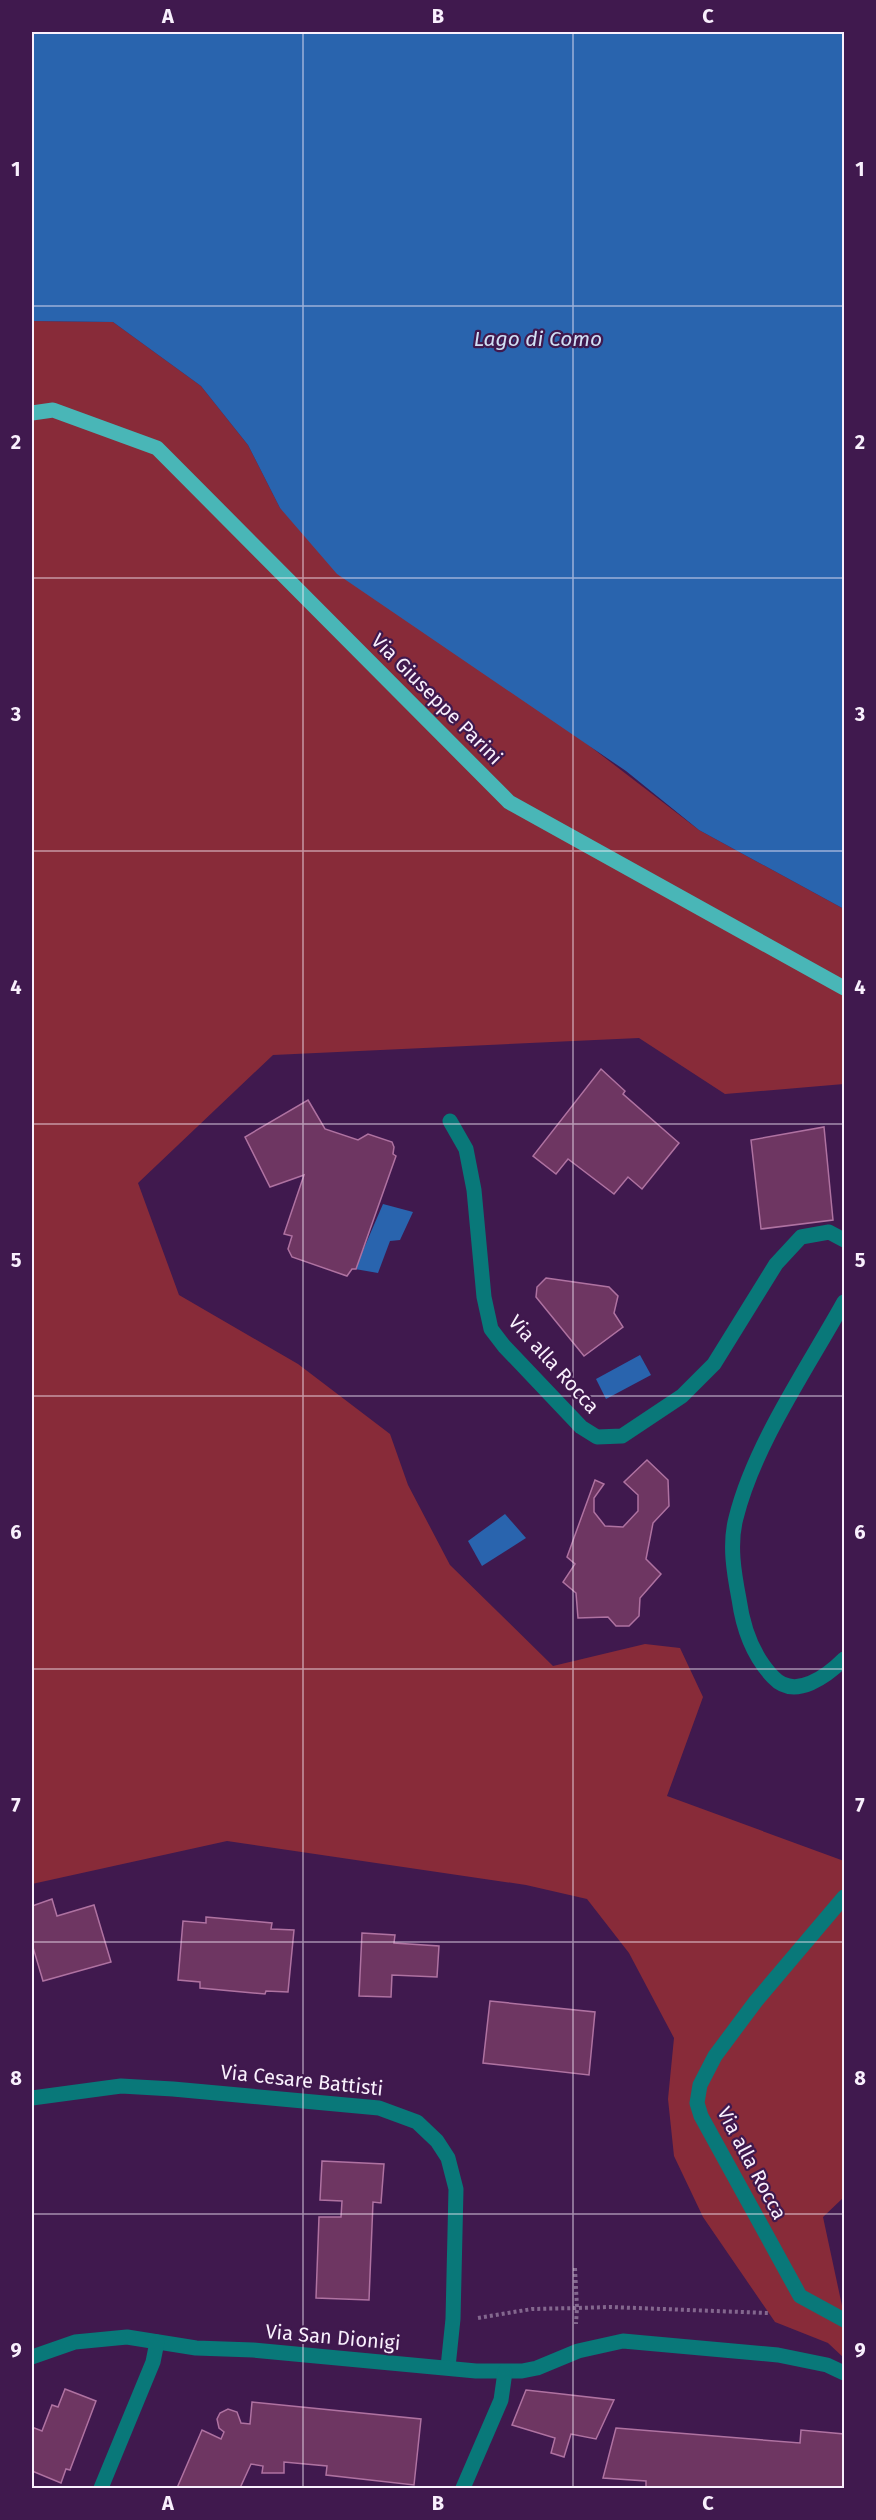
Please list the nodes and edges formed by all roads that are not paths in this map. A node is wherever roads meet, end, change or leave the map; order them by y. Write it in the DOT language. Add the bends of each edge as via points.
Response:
graph roads {
  1 [pos="32,412"];
  2 [pos="844,988"];
  3 [pos="450,1121"];
  4 [pos="844,1240"];
  5 [pos="844,1302"];
  6 [pos="844,1659"];
  7 [pos="844,1897"];
  8 [pos="32,2098"];
  9 [pos="844,2320"];
  10 [pos="157,2342"];
  11 [pos="32,2356"];
  12 [pos="448,2367"];
  13 [pos="505,2372"];
  14 [pos="844,2373"];
  15 [pos="101,2488"];
  16 [pos="463,2488"];
  1 -- 2 [label="main road, Via Giuseppe Parini" via="53,410 157,448 509,802"];
  3 -- 4 [label="street, Via alla Rocca" via="466,1149 491,1329 581,1427 597,1437 622,1436 682,1396 714,1364 776,1264 801,1237 829,1232"];
  5 -- 6 [label="street" via="755,1463 735,1519 732,1562 748,1638 775,1680 791,1686 812,1683"];
  7 -- 9 [label="street, Via alla Rocca" via="715,2056 700,2085 698,2103 701,2116 800,2296"];
  8 -- 12 [label="street, Via Cesare Battisti" via="121,2086 379,2108 417,2122 437,2141 454,2178 453,2319"];
  10 -- 11 [label="street, Via San Dionigi" via="127,2337 75,2342"];
  10 -- 12 [label="street, Via San Dionigi"];
  10 -- 15 [label="street" via="153,2362"];
  12 -- 13 [label="street, Via San Dionigi"];
  13 -- 14 [label="street, Via San Dionigi" via="537,2368 578,2351 623,2341 778,2355"];
  13 -- 16 [label="street" via="501,2400"];
}
